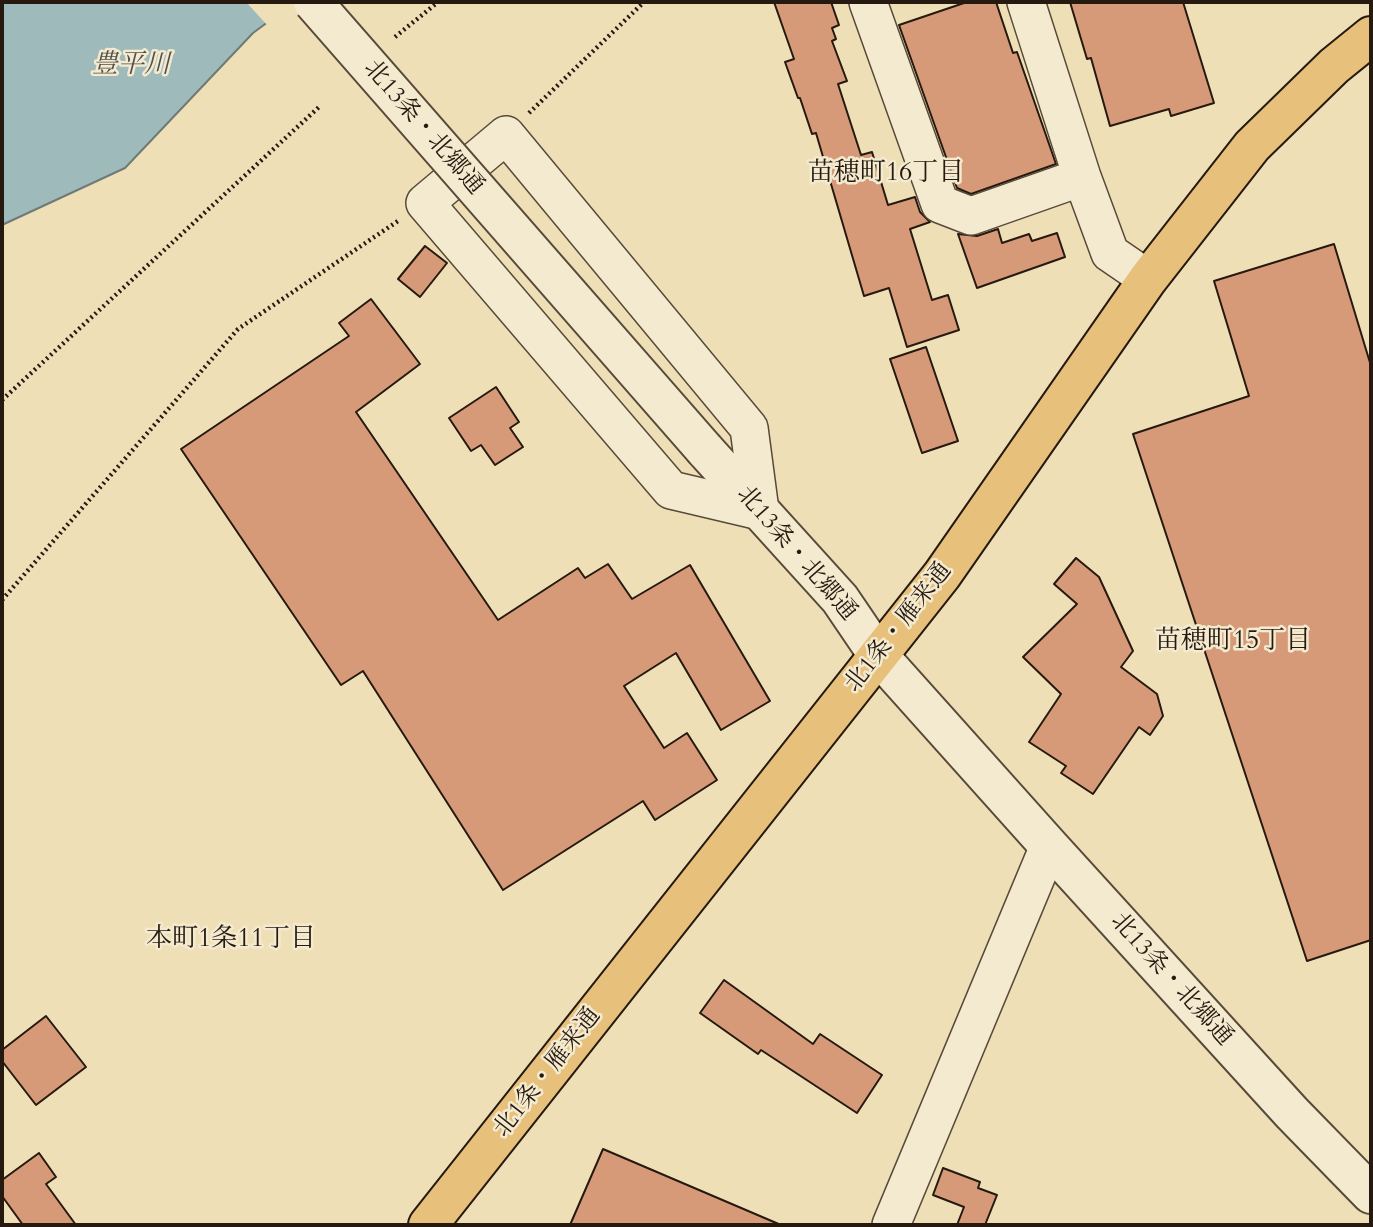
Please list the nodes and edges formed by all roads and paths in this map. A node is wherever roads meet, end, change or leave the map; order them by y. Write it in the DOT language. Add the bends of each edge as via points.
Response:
graph roads {
  1 [pos="313,2"];
  2 [pos="438,2"];
  3 [pos="644,2"];
  4 [pos="868,2"];
  5 [pos="1026,2"];
  6 [pos="1371,36"];
  7 [pos="396,37"];
  8 [pos="319,107"];
  9 [pos="506,135"];
  10 [pos="1082,177"];
  11 [pos="425,203"];
  12 [pos="1148,279"];
  13 [pos="2,400"];
  14 [pos="760,511"];
  15 [pos="2,600"];
  16 [pos="878,655"];
  17 [pos="1049,846"];
  18 [pos="1371,1194"];
  19 [pos="428,1225"];
  20 [pos="891,1225"];
  1 -- 14 [label="street, 北13条・北郷通, bridge"];
  2 -- 7 [label="path"];
  3 -- 9 [label="path"];
  4 -- 10 [label="street" via="940,204 971,216"];
  5 -- 10 [label="street"];
  6 -- 12 [label="highway, 北1条・雁来通" via="1252,145"];
  8 -- 13 [label="path"];
  9 -- 11 [label="street"];
  9 -- 14 [label="street" via="749,428"];
  10 -- 12 [label="street" via="1110,253"];
  11 -- 14 [label="street" via="671,490"];
  11 -- 15 [label="path" via="238,329"];
  12 -- 16 [label="highway, 北1条・雁来通" via="942,575"];
  14 -- 16 [label="street, 北13条・北郷通" via="840,599"];
  16 -- 17 [label="street, 北13条・北郷通"];
  16 -- 19 [label="highway, 北1条・雁来通"];
  17 -- 18 [label="street, 北13条・北郷通"];
  17 -- 20 [label="street"];
}
